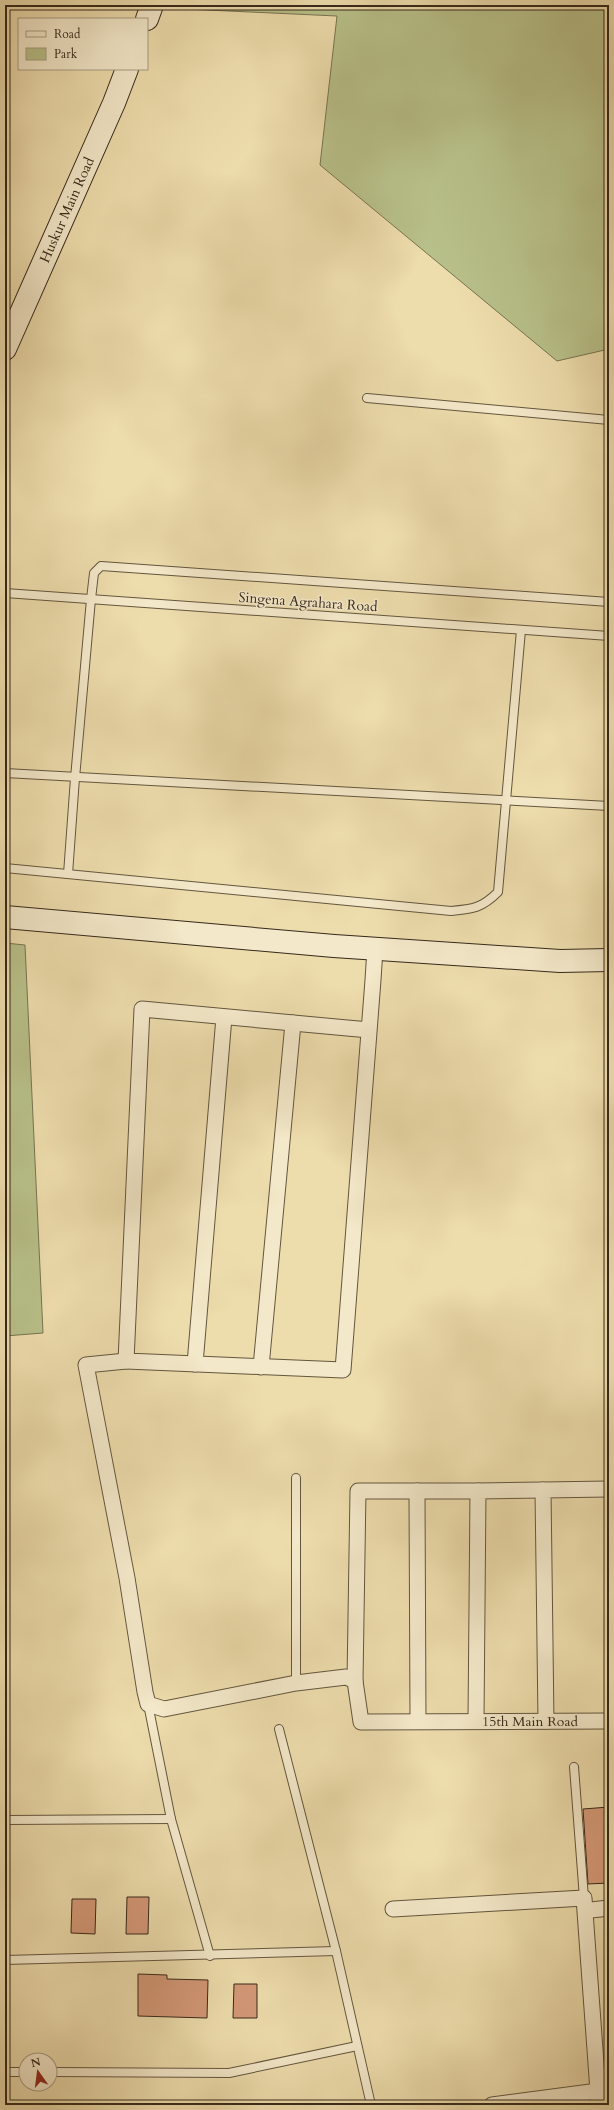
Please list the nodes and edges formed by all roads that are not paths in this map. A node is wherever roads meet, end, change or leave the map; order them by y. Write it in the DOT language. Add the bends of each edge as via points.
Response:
graph roads {
  1 [pos="152,5"];
  2 [pos="147,18"];
  3 [pos="128,70"];
  4 [pos="5,350"];
  5 [pos="367,398"];
  6 [pos="609,420"];
  7 [pos="5,593"];
  8 [pos="91,599"];
  9 [pos="609,602"];
  10 [pos="521,630"];
  11 [pos="609,636"];
  12 [pos="5,773"];
  13 [pos="75,778"];
  14 [pos="506,801"];
  15 [pos="609,806"];
  16 [pos="5,868"];
  17 [pos="68,874"];
  18 [pos="5,917"];
  19 [pos="376,949"];
  20 [pos="609,960"];
  21 [pos="224,1017"];
  22 [pos="293,1023"];
  23 [pos="369,1030"];
  24 [pos="126,1361"];
  25 [pos="195,1364"];
  26 [pos="262,1367"];
  27 [pos="296,1478"];
  28 [pos="609,1489"];
  29 [pos="543,1490"];
  30 [pos="417,1491"];
  31 [pos="478,1491"];
  32 [pos="355,1681"];
  33 [pos="296,1683"];
  34 [pos="148,1704"];
  35 [pos="418,1721"];
  36 [pos="476,1721"];
  37 [pos="546,1721"];
  38 [pos="609,1721"];
  39 [pos="279,1729"];
  40 [pos="574,1767"];
  41 [pos="171,1819"];
  42 [pos="5,1820"];
  43 [pos="588,1904"];
  44 [pos="609,1908"];
  45 [pos="393,1909"];
  46 [pos="336,1951"];
  47 [pos="210,1956"];
  48 [pos="5,1960"];
  49 [pos="357,2046"];
  50 [pos="5,2072"];
  51 [pos="18,2072"];
  52 [pos="58,2072"];
  53 [pos="599,2098"];
  54 [pos="371,2105"];
  55 [pos="492,2105"];
  1 -- 2 [label="street"];
  3 -- 4 [label="street, Huskur Main Road"];
  5 -- 6 [label="lane"];
  7 -- 8 [label="lane, Singena Agrahara Road"];
  8 -- 9 [label="lane" via="94,574 101,566"];
  8 -- 10 [label="lane, Singena Agrahara Road"];
  8 -- 13 [label="lane"];
  10 -- 11 [label="lane, Singena Agrahara Road"];
  10 -- 14 [label="lane"];
  12 -- 13 [label="lane"];
  13 -- 14 [label="lane"];
  13 -- 17 [label="lane"];
  14 -- 15 [label="lane"];
  14 -- 17 [label="lane" via="498,892 488,903 473,909 451,911"];
  16 -- 17 [label="lane"];
  18 -- 19 [label="street"];
  19 -- 20 [label="street" via="560,961"];
  19 -- 23 [label="street"];
  21 -- 22 [label="street"];
  21 -- 24 [label="street" via="142,1010"];
  21 -- 25 [label="street"];
  22 -- 23 [label="street"];
  22 -- 26 [label="street"];
  23 -- 26 [label="street" via="343,1370"];
  24 -- 25 [label="street"];
  24 -- 34 [label="street" via="86,1365 127,1578"];
  25 -- 26 [label="street"];
  27 -- 33 [label="lane"];
  28 -- 29 [label="street"];
  29 -- 31 [label="street"];
  29 -- 37 [label="street"];
  30 -- 31 [label="street"];
  30 -- 32 [label="street" via="358,1491"];
  30 -- 35 [label="street"];
  31 -- 36 [label="street"];
  32 -- 33 [label="street" via="346,1677"];
  32 -- 35 [label="street, 15th Main Road" via="361,1722"];
  33 -- 34 [label="street" via="164,1709"];
  34 -- 41 [label="lane"];
  35 -- 36 [label="street, 15th Main Road"];
  36 -- 37 [label="street, 15th Main Road"];
  37 -- 38 [label="street, 15th Main Road"];
  39 -- 46 [label="lane"];
  40 -- 43 [label="lane"];
  41 -- 42 [label="lane"];
  41 -- 47 [label="lane"];
  43 -- 44 [label="street"];
  43 -- 45 [label="street"];
  43 -- 53 [label="street"];
  46 -- 47 [label="lane"];
  46 -- 49 [label="lane"];
  47 -- 48 [label="lane"];
  49 -- 52 [label="lane" via="229,2073"];
  49 -- 54 [label="lane"];
  50 -- 51 [label="lane"];
  53 -- 55 [label="street"];
}
